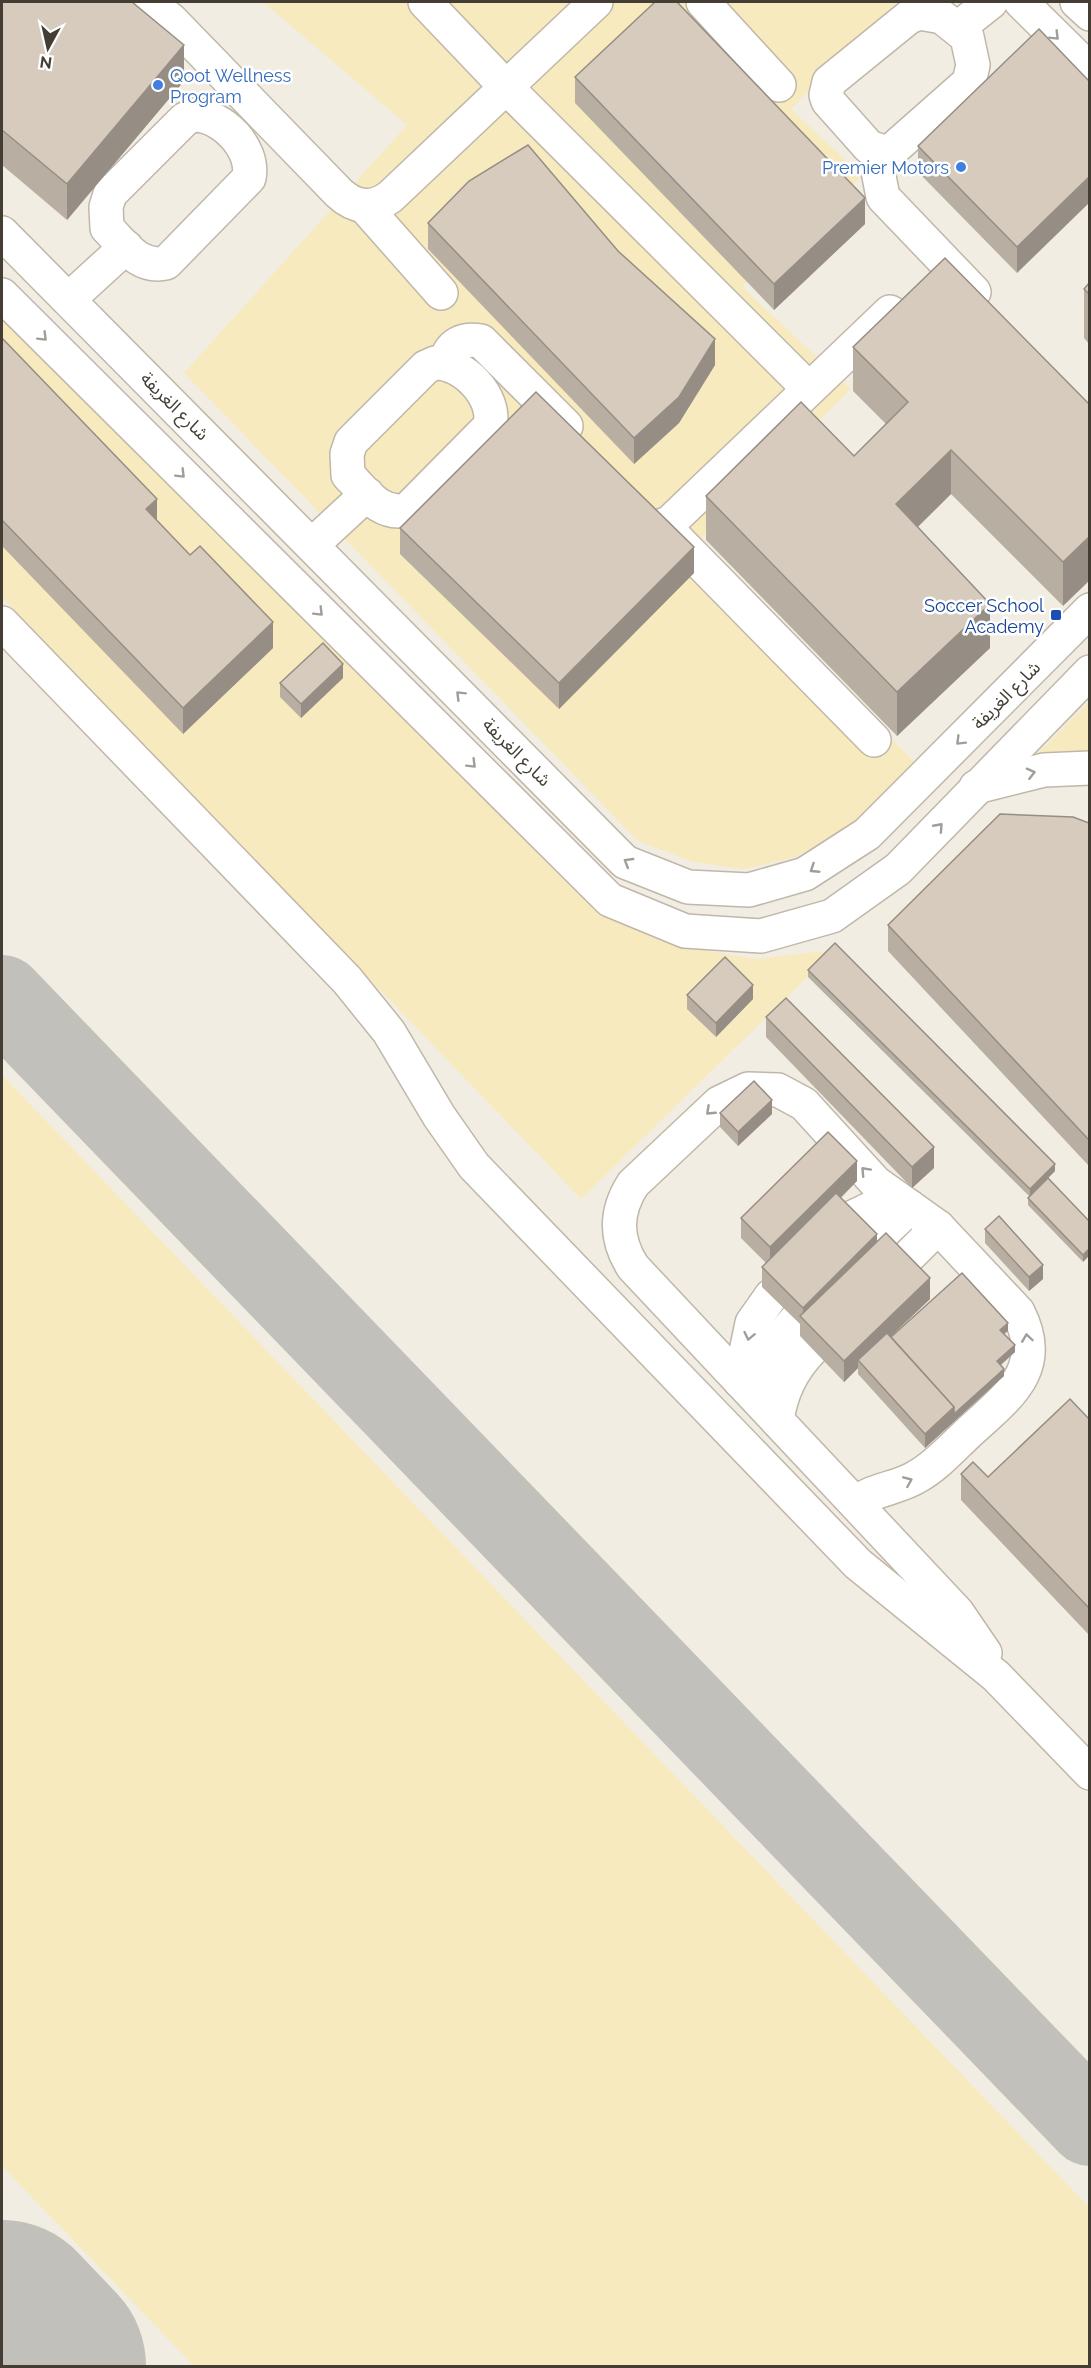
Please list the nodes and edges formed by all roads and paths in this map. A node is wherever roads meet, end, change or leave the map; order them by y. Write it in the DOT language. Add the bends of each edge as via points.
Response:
graph roads {
  1 [pos="148,2"];
  2 [pos="425,2"];
  3 [pos="596,2"];
  4 [pos="703,2"];
  5 [pos="991,2"];
  6 [pos="1022,2"];
  7 [pos="1077,2"];
  8 [pos="1089,14"];
  9 [pos="958,28"];
  10 [pos="1089,70"];
  11 [pos="233,84"];
  12 [pos="780,86"];
  13 [pos="506,87"];
  14 [pos="204,115"];
  15 [pos="884,152"];
  16 [pos="365,207"];
  17 [pos="2,233"];
  18 [pos="126,247"];
  19 [pos="945,259"];
  20 [pos="441,293"];
  21 [pos="2,295"];
  22 [pos="69,299"];
  23 [pos="991,311"];
  24 [pos="445,363"];
  25 [pos="809,389"];
  26 [pos="590,450"];
  27 [pos="367,494"];
  28 [pos="640,501"];
  29 [pos="665,527"];
  30 [pos="312,545"];
  31 [pos="1089,610"];
  32 [pos="2,623"];
  33 [pos="1089,672"];
  34 [pos="874,740"];
  35 [pos="1089,768"];
  36 [pos="974,788"];
  37 [pos="902,1202"];
  38 [pos="844,1221"];
  39 [pos="938,1227"];
  40 [pos="869,1246"];
  41 [pos="898,1266"];
  42 [pos="771,1296"];
  43 [pos="796,1320"];
  44 [pos="812,1349"];
  45 [pos="747,1388"];
  46 [pos="777,1420"];
  47 [pos="855,1503"];
  48 [pos="996,1676"];
  49 [pos="1089,1773"];
  1 -- 11 [label="street" via="171,20"];
  2 -- 13 [label="street"];
  3 -- 13 [label="street"];
  4 -- 12 [label="street"];
  5 -- 9 [label="street"];
  6 -- 10 [label="street, one-way"];
  7 -- 8 [label="street"];
  9 -- 15 [label="street" via="967,37 972,51 969,82 892,150"];
  9 -- 15 [label="street" via="931,14 909,17 829,82 828,101 869,147"];
  11 -- 14 [label="street"];
  11 -- 16 [label="street" via="346,200"];
  13 -- 16 [label="street" via="390,197"];
  13 -- 25 [label="street"];
  14 -- 18 [label="street" via="185,119 110,195 107,228"];
  14 -- 18 [label="street" via="238,141 249,159 249,178 166,263 149,264"];
  15 -- 19 [label="street" via="878,171 883,197"];
  16 -- 20 [label="street"];
  17 -- 22 [label="street, شارع الغريفة"];
  18 -- 22 [label="street"];
  19 -- 23 [label="street"];
  19 -- 25 [label="street"];
  21 -- 36 [label="street, one-way" via="610,900 685,931 761,936 832,916 898,869"];
  22 -- 30 [label="street, شارع الغريفة"];
  24 -- 26 [label="street" via="452,346 460,341 481,341"];
  24 -- 27 [label="street" via="426,367 351,442 348,475"];
  24 -- 27 [label="street" via="455,366 480,389 490,406 490,426 407,510 383,509"];
  25 -- 29 [label="street"];
  27 -- 30 [label="street"];
  28 -- 29 [label="street"];
  29 -- 34 [label="street"];
  31 -- 30 [label="street, شارع الغريفة, one-way" via="867,834 805,874 749,891 688,887 625,862"];
  32 -- 48 [label="street" via="347,980 389,1032 450,1133 481,1173 858,1564"];
  33 -- 36 [label="street"];
  36 -- 35 [label="street, one-way" via="1044,770"];
  37 -- 38 [label="street"];
  37 -- 39 [label="street"];
  37 -- 40 [label="street"];
  37 -- 45 [label="street, one-way" via="876,1183 804,1104 785,1093 764,1088 748,1089 719,1102 633,1184 625,1196 618,1222 624,1254"];
  39 -- 41 [label="street"];
  47 -- 39 [label="street, one-way" via="876,1490 909,1481 928,1470 1007,1397 1025,1372 1029,1341 1018,1312"];
  42 -- 45 [label="street, one-way" via="752,1323"];
  43 -- 45 [label="street" via="774,1345"];
  44 -- 46 [label="street" via="786,1387"];
  45 -- 46 [label="street"];
  46 -- 47 [label="street"];
  47 -- 48 [label="street" via="957,1612 979,1642"];
  48 -- 49 [label="street"];
}
